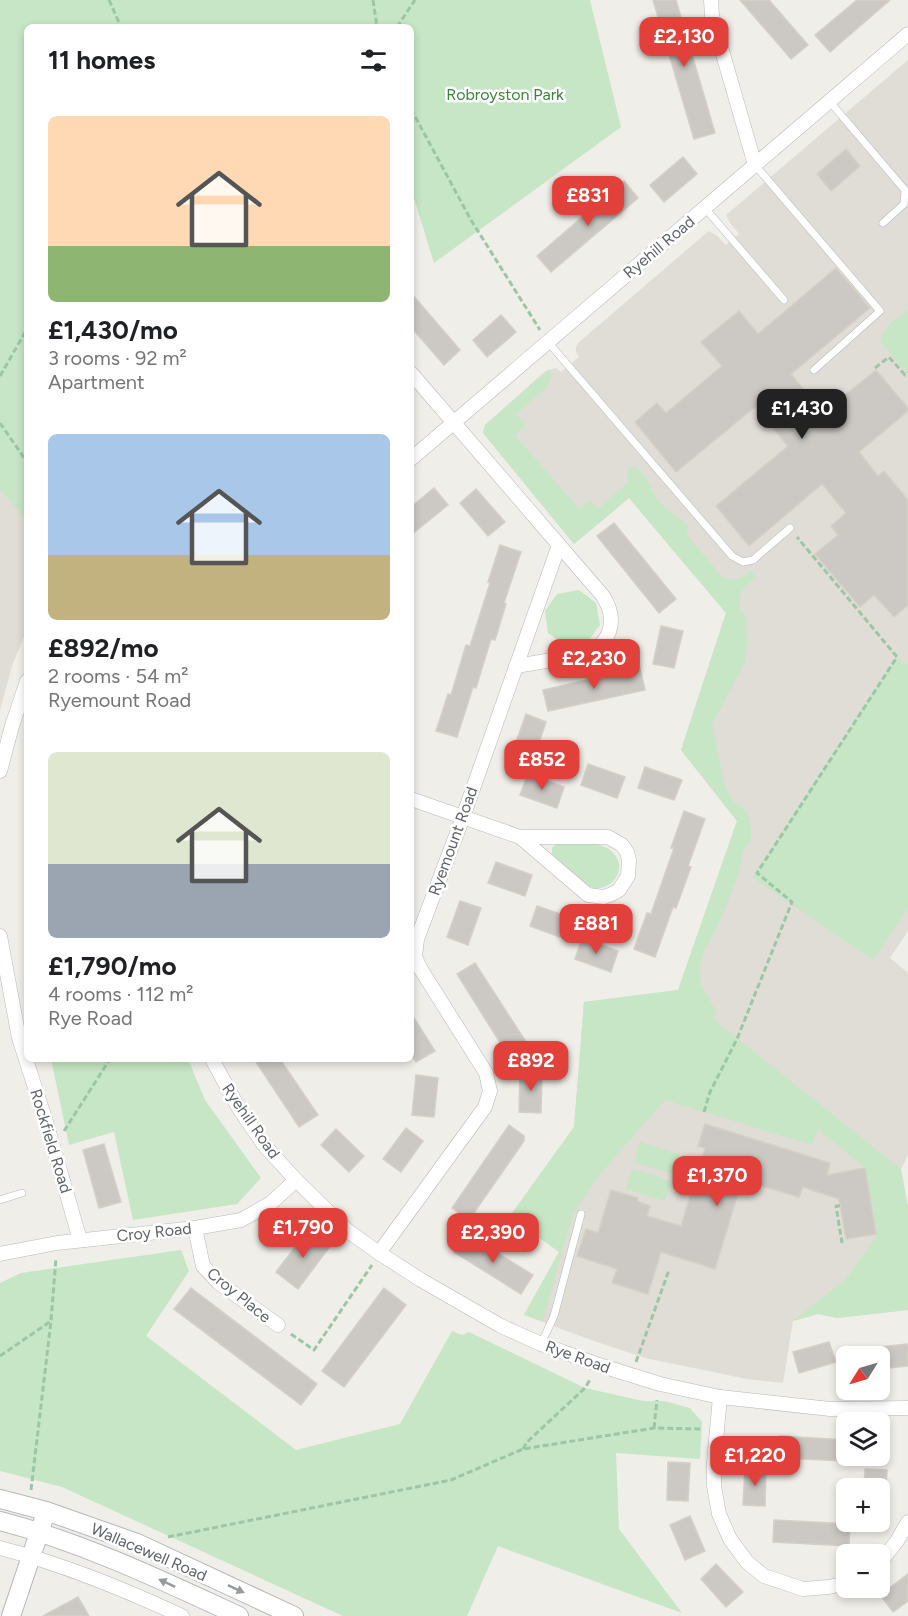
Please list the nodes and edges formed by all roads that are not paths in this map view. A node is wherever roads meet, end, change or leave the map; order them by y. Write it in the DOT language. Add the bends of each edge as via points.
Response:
graph roads {
  1 [pos="711,0"];
  2 [pos="908,34"];
  3 [pos="830,102"];
  4 [pos="755,165"];
  5 [pos="705,208"];
  6 [pos="883,223"];
  7 [pos="784,300"];
  8 [pos="548,342"];
  9 [pos="814,370"];
  10 [pos="414,376"];
  11 [pos="454,423"];
  12 [pos="414,456"];
  13 [pos="790,528"];
  14 [pos="559,545"];
  15 [pos="516,666"];
  16 [pos="24,690"];
  17 [pos="12,726"];
  18 [pos="24,728"];
  19 [pos="0,771"];
  20 [pos="414,800"];
  21 [pos="463,817"];
  22 [pos="520,837"];
  23 [pos="0,936"];
  24 [pos="23,1037"];
  25 [pos="30,1062"];
  26 [pos="214,1062"];
  27 [pos="296,1180"];
  28 [pos="22,1193"];
  29 [pos="0,1200"];
  30 [pos="581,1214"];
  31 [pos="195,1228"];
  32 [pos="80,1240"];
  33 [pos="379,1253"];
  34 [pos="0,1254"];
  35 [pos="278,1325"];
  36 [pos="541,1344"];
  37 [pos="720,1397"];
  38 [pos="908,1408"];
  39 [pos="0,1499"];
  40 [pos="37,1509"];
  41 [pos="0,1521"];
  42 [pos="908,1522"];
  43 [pos="41,1532"];
  44 [pos="0,1548"];
  45 [pos="890,1551"];
  46 [pos="33,1556"];
  47 [pos="836,1585"];
  48 [pos="11,1616"];
  49 [pos="182,1616"];
  50 [pos="239,1616"];
  51 [pos="294,1616"];
  1 -- 4 [label="street" via="712,16"];
  2 -- 3 [label="street, Ryehill Road"];
  3 -- 4 [label="street, Ryehill Road"];
  3 -- 6 [label="lane" via="904,190 904,204"];
  4 -- 5 [label="street, Ryehill Road"];
  4 -- 9 [label="lane" via="880,311"];
  5 -- 7 [label="lane"];
  5 -- 8 [label="street, Ryehill Road"];
  8 -- 11 [label="street, Ryehill Road"];
  8 -- 13 [label="lane" via="732,556 743,562 753,560"];
  10 -- 11 [label="street"];
  11 -- 12 [label="street, Ryehill Road"];
  11 -- 14 [label="street"];
  14 -- 15 [label="street, Ryemount Road"];
  14 -- 15 [label="street" via="608,604 609,632 599,647 582,656"];
  15 -- 21 [label="street, Ryemount Road"];
  16 -- 17 [label="street"];
  17 -- 18 [label="street"];
  17 -- 19 [label="street"];
  20 -- 21 [label="street"];
  21 -- 22 [label="street"];
  21 -- 33 [label="street, Ryemount Road" via="417,939 415,957 486,1073 490,1091 485,1107"];
  22 -- 22 [label="street" via="588,895 604,897 625,884 627,852 608,837"];
  23 -- 24 [label="street, Rockfield Road"];
  25 -- 32 [label="street, Rockfield Road"];
  26 -- 27 [label="street, Ryehill Road" via="264,1145"];
  27 -- 31 [label="street, Croy Road" via="271,1203 241,1220"];
  27 -- 33 [label="street, Rye Road" via="348,1231"];
  28 -- 29 [label="lane"];
  30 -- 36 [label="lane" via="554,1316"];
  31 -- 32 [label="street, Croy Road"];
  31 -- 35 [label="street, Croy Place" via="203,1266 219,1283"];
  32 -- 34 [label="street, Croy Road"];
  33 -- 36 [label="street, Rye Road" via="465,1306"];
  36 -- 37 [label="street, Rye Road" via="660,1384"];
  37 -- 38 [label="street, Rye Road" via="830,1409"];
  37 -- 47 [label="street" via="714,1486 719,1514 730,1539 747,1562 764,1576 803,1589"];
  39 -- 40 [label="street, Wallacewell Road"];
  40 -- 43 [label="street"];
  40 -- 51 [label="street, Wallacewell Road, one-way" via="137,1544"];
  41 -- 43 [label="street, Wallacewell Road"];
  42 -- 45 [label="street"];
  43 -- 46 [label="street"];
  50 -- 43 [label="street, Wallacewell Road, one-way" via="129,1565"];
  44 -- 46 [label="street"];
  46 -- 48 [label="street"];
  46 -- 49 [label="street"];
}
